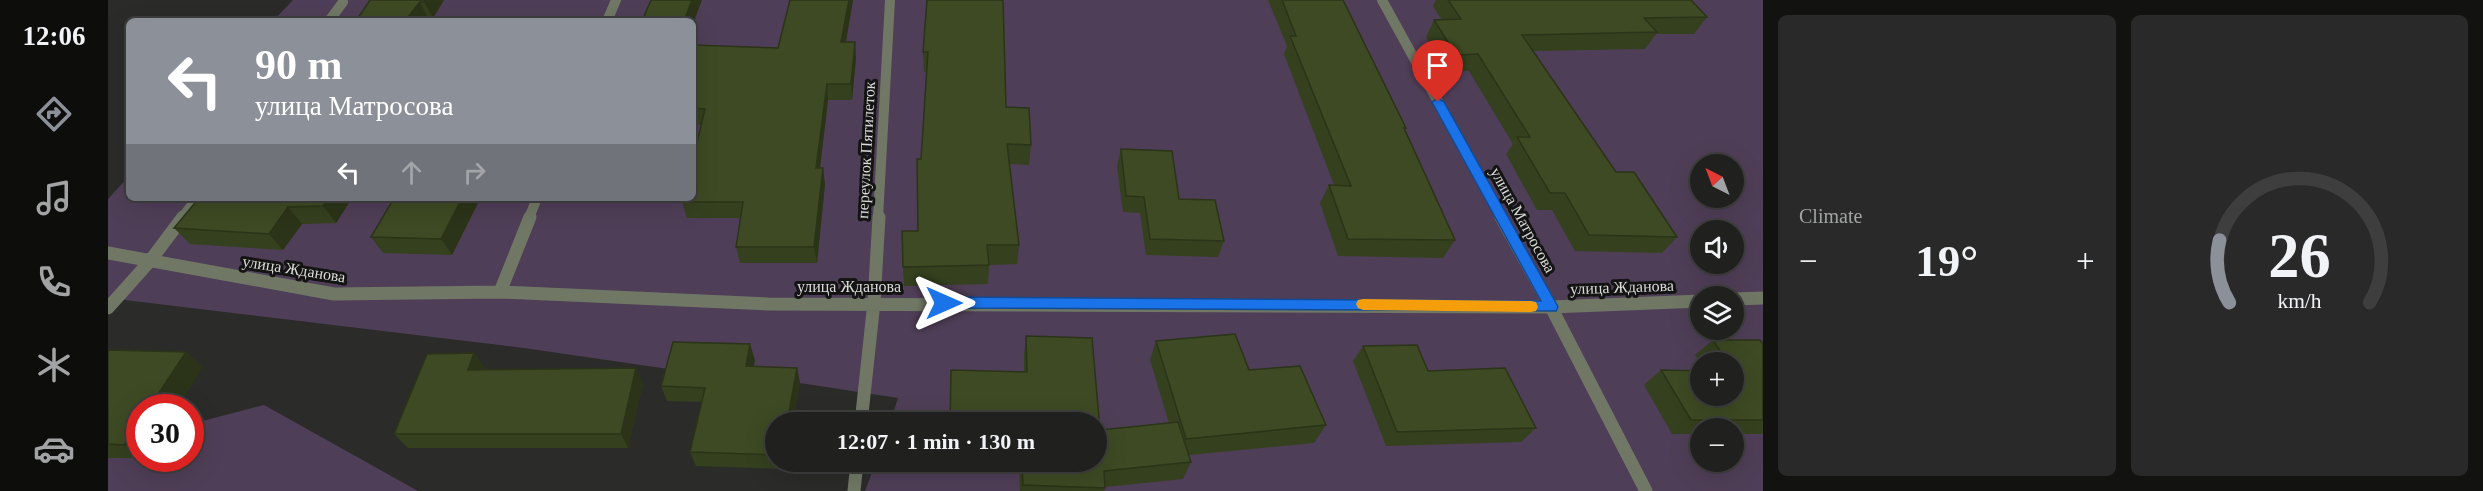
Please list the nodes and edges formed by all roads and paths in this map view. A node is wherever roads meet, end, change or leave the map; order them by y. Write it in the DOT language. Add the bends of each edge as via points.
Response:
graph roads {
  1 [pos="616,0"];
  2 [pos="890,0"];
  3 [pos="1382,0"];
  4 [pos="343,2"];
  5 [pos="331,18"];
  6 [pos="608,18"];
  7 [pos="195,201"];
  8 [pos="536,201"];
  9 [pos="108,254"];
  10 [pos="150,261"];
  11 [pos="500,292"];
  12 [pos="1763,298"];
  13 [pos="1744,299"];
  14 [pos="1690,301"];
  15 [pos="874,302"];
  16 [pos="1551,307"];
  17 [pos="108,308"];
  18 [pos="862,412"];
  19 [pos="856,472"];
  20 [pos="854,491"];
  21 [pos="1646,491"];
  1 -- 6 [label="street"];
  2 -- 15 [label="street, переулок Пятилеток"];
  3 -- 16 [label="street, улица Матросова"];
  4 -- 5 [label="street"];
  7 -- 10 [label="street"];
  8 -- 11 [label="street"];
  9 -- 10 [label="street, улица Жданова"];
  10 -- 11 [label="street, улица Жданова" via="334,294"];
  10 -- 17 [label="street"];
  11 -- 15 [label="street, улица Жданова" via="768,303"];
  12 -- 13 [label="street"];
  14 -- 16 [label="street, улица Жданова"];
  15 -- 16 [label="street, улица Жданова"];
  15 -- 18 [label="street, переулок Пятилеток"];
  16 -- 21 [label="street, улица Матросова"];
  19 -- 20 [label="street"];
}
